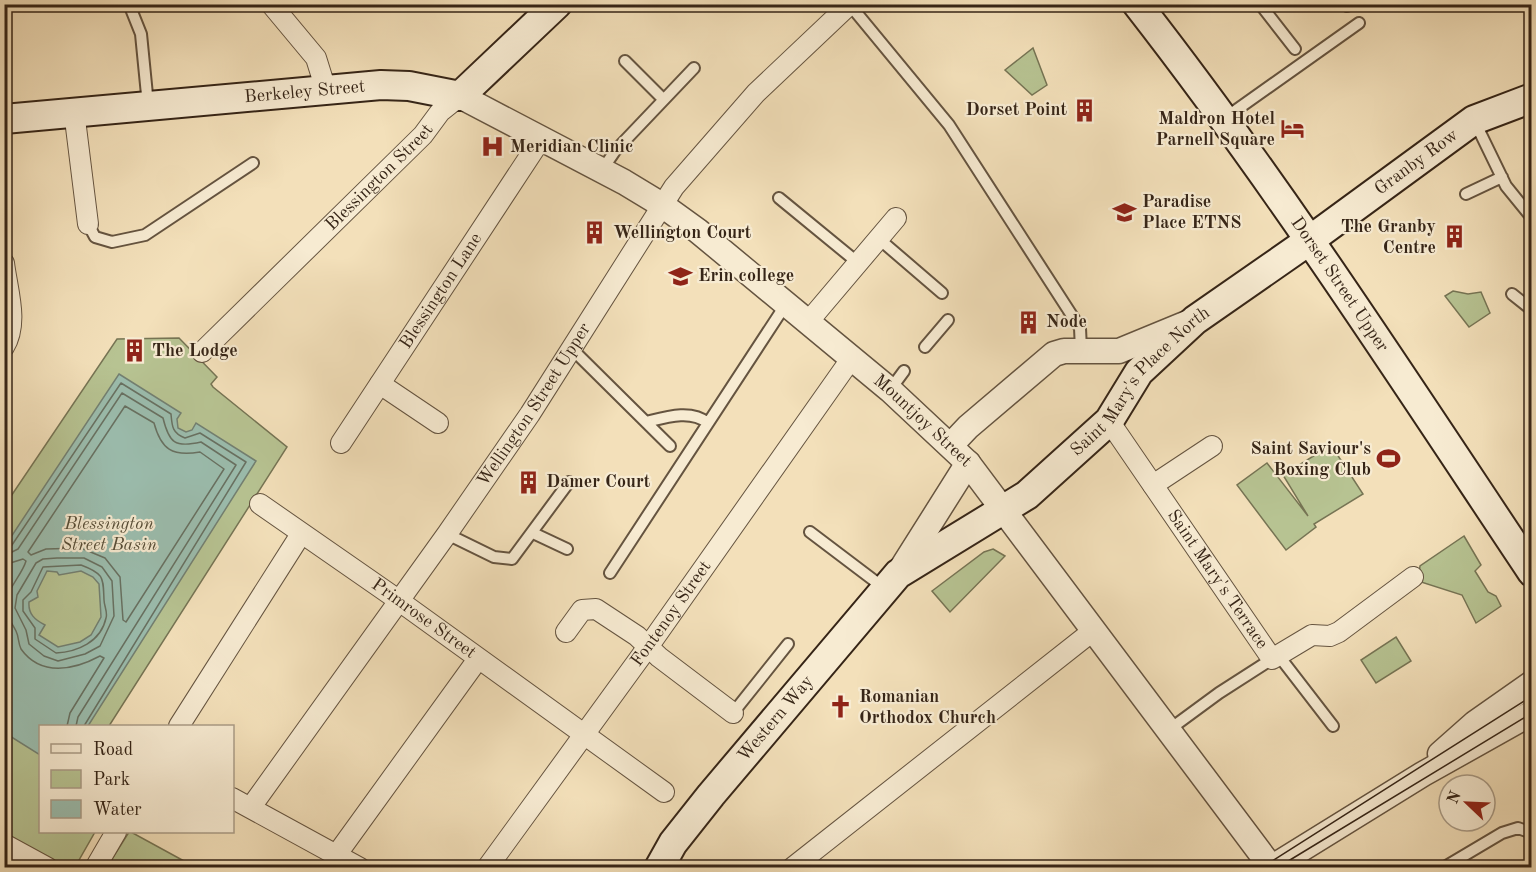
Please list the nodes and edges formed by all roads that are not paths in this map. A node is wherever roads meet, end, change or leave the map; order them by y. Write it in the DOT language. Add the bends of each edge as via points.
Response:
graph roads {
  1 [pos="129,4"];
  2 [pos="271,4"];
  3 [pos="557,4"];
  4 [pos="1137,4"];
  5 [pos="1260,4"];
  6 [pos="850,5"];
  7 [pos="1359,23"];
  8 [pos="1294,49"];
  9 [pos="625,61"];
  10 [pos="694,68"];
  11 [pos="326,90"];
  12 [pos="460,96"];
  13 [pos="1532,98"];
  14 [pos="663,99"];
  15 [pos="148,106"];
  16 [pos="74,111"];
  17 [pos="4,119"];
  18 [pos="1224,119"];
  19 [pos="1474,120"];
  20 [pos="541,139"];
  21 [pos="253,164"];
  22 [pos="602,170"];
  23 [pos="1502,177"];
  24 [pos="1466,194"];
  25 [pos="779,198"];
  26 [pos="662,205"];
  27 [pos="896,218"];
  28 [pos="1532,218"];
  29 [pos="87,224"];
  30 [pos="878,238"];
  31 [pos="1310,240"];
  32 [pos="857,262"];
  33 [pos="4,263"];
  34 [pos="942,293"];
  35 [pos="1512,294"];
  36 [pos="786,304"];
  37 [pos="1532,310"];
  38 [pos="948,320"];
  39 [pos="1195,320"];
  40 [pos="808,322"];
  41 [pos="4,347"];
  42 [pos="925,347"];
  43 [pos="571,348"];
  44 [pos="1081,350"];
  45 [pos="202,352"];
  46 [pos="851,359"];
  47 [pos="380,384"];
  48 [pos="1109,421"];
  49 [pos="646,422"];
  50 [pos="438,423"];
  51 [pos="708,423"];
  52 [pos="341,443"];
  53 [pos="670,446"];
  54 [pos="951,446"];
  55 [pos="1212,446"];
  56 [pos="968,464"];
  57 [pos="569,482"];
  58 [pos="1153,485"];
  59 [pos="260,504"];
  60 [pos="1003,511"];
  61 [pos="810,532"];
  62 [pos="301,534"];
  63 [pos="447,534"];
  64 [pos="533,534"];
  65 [pos="567,549"];
  66 [pos="1532,572"];
  67 [pos="610,573"];
  68 [pos="1413,578"];
  69 [pos="891,581"];
  70 [pos="399,602"];
  71 [pos="1094,630"];
  72 [pos="566,632"];
  73 [pos="788,644"];
  74 [pos="648,647"];
  75 [pos="1276,657"];
  76 [pos="478,659"];
  77 [pos="1532,683"];
  78 [pos="733,713"];
  79 [pos="1532,713"];
  80 [pos="180,725"];
  81 [pos="1333,726"];
  82 [pos="1170,729"];
  83 [pos="585,734"];
  84 [pos="1423,774"];
  85 [pos="664,792"];
  86 [pos="234,799"];
  87 [pos="251,807"];
  88 [pos="115,833"];
  89 [pos="1532,833"];
  90 [pos="4,843"];
  91 [pos="337,854"];
  92 [pos="48,867"];
  93 [pos="95,867"];
  94 [pos="360,867"];
  95 [pos="487,867"];
  96 [pos="659,867"];
  97 [pos="792,867"];
  98 [pos="1271,867"];
  99 [pos="1443,867"];
  1 -- 15 [label="lane" via="141,34"];
  2 -- 11 [label="street" via="316,58"];
  3 -- 12 [label="main road, Blessington Street"];
  4 -- 18 [label="main road, Dorset Street Upper"];
  5 -- 8 [label="lane"];
  6 -- 26 [label="street, Wellington Street Upper" via="756,93 693,163"];
  6 -- 44 [label="lane" via="949,125 1080,328"];
  7 -- 18 [label="lane"];
  9 -- 14 [label="lane"];
  10 -- 14 [label="lane"];
  11 -- 12 [label="main road, Berkeley Street" via="394,85"];
  11 -- 15 [label="main road, Berkeley Street"];
  12 -- 20 [label="street, Mountjoy Street"];
  12 -- 45 [label="street, Blessington Street"];
  13 -- 19 [label="main road, Granby Row"];
  14 -- 22 [label="lane"];
  15 -- 16 [label="main road, Berkeley Street"];
  16 -- 17 [label="main road, Berkeley Street"];
  16 -- 29 [label="street"];
  18 -- 31 [label="main road, Dorset Street Upper"];
  19 -- 23 [label="lane"];
  19 -- 31 [label="main road, Granby Row"];
  20 -- 22 [label="street, Mountjoy Street"];
  20 -- 47 [label="street, Blessington Lane"];
  21 -- 29 [label="lane" via="144,235 112,242 95,237"];
  22 -- 26 [label="street, Mountjoy Street"];
  23 -- 24 [label="lane"];
  23 -- 28 [label="lane"];
  25 -- 32 [label="lane"];
  26 -- 36 [label="street, Mountjoy Street"];
  26 -- 43 [label="street, Wellington Street Upper"];
  27 -- 30 [label="street"];
  30 -- 32 [label="street"];
  30 -- 34 [label="lane"];
  31 -- 39 [label="main road, Granby Row"];
  31 -- 66 [label="main road, Dorset Street Upper"];
  32 -- 40 [label="street"];
  33 -- 41 [label="street" via="12,321 10,339"];
  35 -- 37 [label="lane"];
  36 -- 40 [label="street, Mountjoy Street"];
  36 -- 51 [label="lane"];
  38 -- 42 [label="lane"];
  39 -- 44 [label="street, Saint Mary's Place North" via="1119,351"];
  39 -- 48 [label="main road, Saint Mary's Place North" via="1139,372"];
  40 -- 46 [label="street, Mountjoy Street"];
  43 -- 49 [label="lane"];
  43 -- 63 [label="street, Wellington Street Upper"];
  44 -- 54 [label="street, Saint Mary's Place North" via="1054,354"];
  46 -- 54 [label="street, Mountjoy Street" via="897,381"];
  46 -- 74 [label="street, Fontenoy Street"];
  47 -- 50 [label="street"];
  47 -- 52 [label="street, Blessington Lane"];
  48 -- 58 [label="street, Saint Mary's Terrace"];
  48 -- 60 [label="main road, Saint Mary's Place North" via="1028,495"];
  49 -- 51 [label="lane" via="674,415 701,418"];
  49 -- 53 [label="lane"];
  51 -- 67 [label="lane"];
  54 -- 56 [label="street, Mountjoy Street"];
  55 -- 58 [label="street"];
  56 -- 60 [label="street, Mountjoy Street"];
  56 -- 69 [label="street, Western Way"];
  57 -- 64 [label="lane"];
  58 -- 75 [label="street, Saint Mary's Terrace"];
  59 -- 62 [label="street, Primrose Street"];
  60 -- 69 [label="main road, Western Way"];
  60 -- 71 [label="street, Mountjoy Street"];
  61 -- 69 [label="lane"];
  62 -- 70 [label="street, Primrose Street"];
  62 -- 80 [label="street"];
  63 -- 64 [label="lane" via="504,560 512,559"];
  63 -- 70 [label="street, Wellington Street Upper"];
  64 -- 65 [label="lane"];
  68 -- 75 [label="street, Saint Mary's Terrace" via="1339,632 1312,635"];
  69 -- 96 [label="main road, Western Way" via="711,795"];
  70 -- 76 [label="street, Primrose Street"];
  70 -- 87 [label="street, Wellington Street Upper"];
  71 -- 82 [label="street, Mountjoy Street"];
  71 -- 97 [label="street"];
  72 -- 74 [label="street" via="582,610 596,609"];
  73 -- 78 [label="lane"];
  74 -- 78 [label="street"];
  74 -- 83 [label="street, Fontenoy Street"];
  75 -- 81 [label="lane"];
  75 -- 82 [label="lane"];
  76 -- 83 [label="street, Primrose Street"];
  76 -- 91 [label="street"];
  77 -- 84 [label="street" via="1459,736"];
  79 -- 84 [label="street"];
  82 -- 98 [label="street, Mountjoy Street"];
  83 -- 85 [label="street, Primrose Street"];
  83 -- 95 [label="street, Fontenoy Street"];
  84 -- 98 [label="street"];
  86 -- 87 [label="street"];
  87 -- 91 [label="street"];
  88 -- 93 [label="street"];
  89 -- 99 [label="lane" via="1518,828 1502,833"];
  90 -- 92 [label="street"];
  91 -- 94 [label="street"];
}
